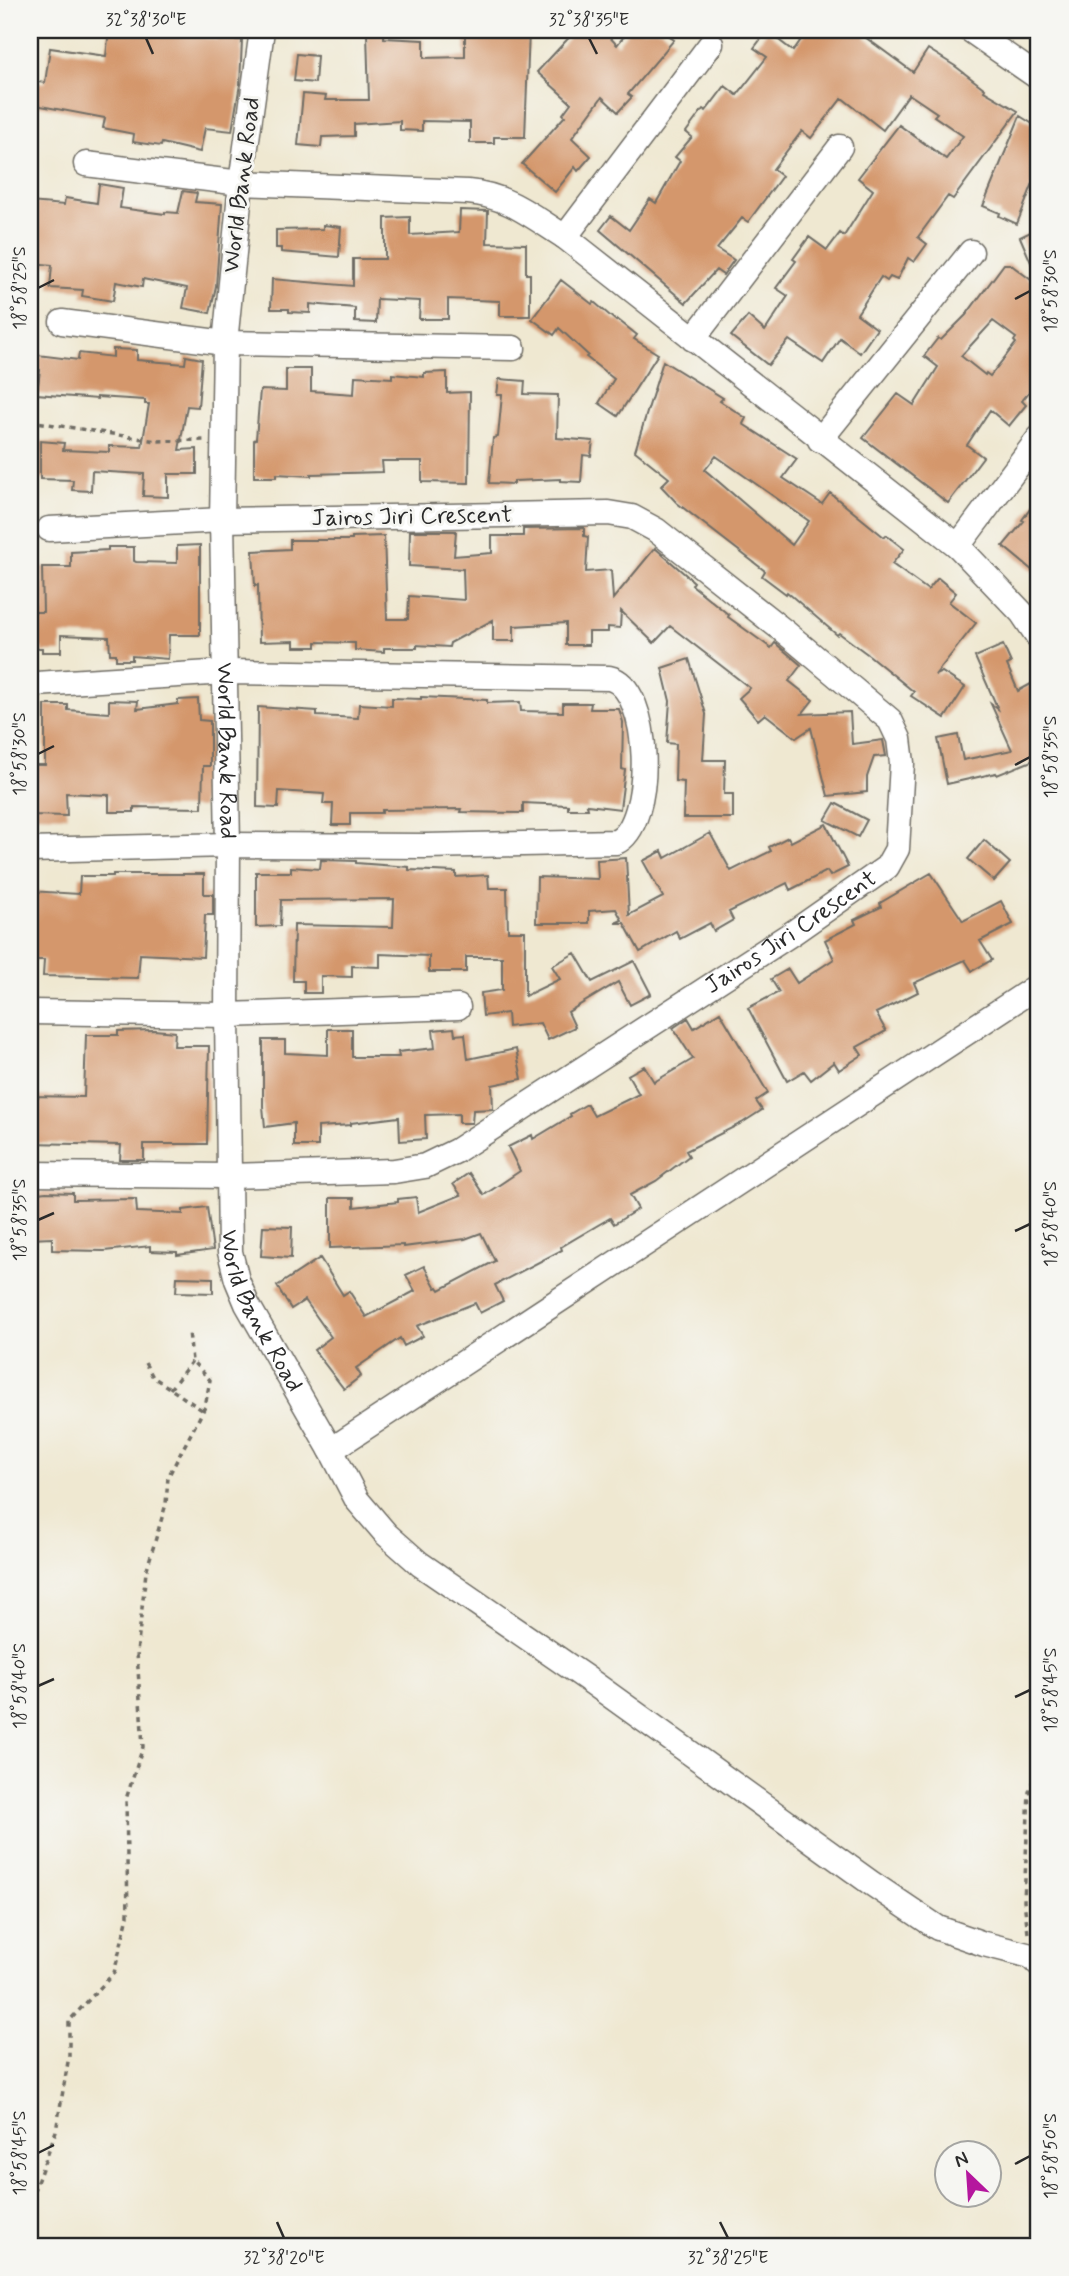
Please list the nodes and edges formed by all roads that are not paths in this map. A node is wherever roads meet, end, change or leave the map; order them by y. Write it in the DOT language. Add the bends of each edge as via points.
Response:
graph roads {
  1 [pos="262,30"];
  2 [pos="970,30"];
  3 [pos="711,44"];
  4 [pos="1039,78"];
  5 [pos="839,147"];
  6 [pos="86,164"];
  7 [pos="240,183"];
  8 [pos="565,237"];
  9 [pos="971,252"];
  10 [pos="62,322"];
  11 [pos="693,339"];
  12 [pos="225,343"];
  13 [pos="513,348"];
  14 [pos="1039,438"];
  15 [pos="820,440"];
  16 [pos="222,520"];
  17 [pos="49,529"];
  18 [pos="958,546"];
  19 [pos="1039,638"];
  20 [pos="226,672"];
  21 [pos="36,684"];
  22 [pos="228,845"];
  23 [pos="30,850"];
  24 [pos="1039,985"];
  25 [pos="458,1007"];
  26 [pos="30,1012"];
  27 [pos="227,1015"];
  28 [pos="30,1174"];
  29 [pos="228,1176"];
  30 [pos="331,1450"];
  31 [pos="1035,1960"];
  1 -- 7 [label="street, World Bank Road"];
  2 -- 4 [label="street"];
  3 -- 8 [label="street"];
  5 -- 11 [label="street"];
  6 -- 7 [label="street"];
  7 -- 8 [label="street" via="486,194 505,199"];
  7 -- 12 [label="street, World Bank Road"];
  8 -- 11 [label="street"];
  9 -- 15 [label="street"];
  10 -- 12 [label="street"];
  11 -- 15 [label="street"];
  12 -- 13 [label="street"];
  12 -- 16 [label="street, World Bank Road"];
  14 -- 18 [label="street"];
  15 -- 18 [label="street"];
  16 -- 17 [label="street, Jairos Jiri Crescent"];
  16 -- 20 [label="street, World Bank Road"];
  16 -- 29 [label="street, Jairos Jiri Crescent" via="608,513 632,517 656,530 890,720 899,739 902,763 897,849 887,867 456,1151 425,1166 394,1171"];
  18 -- 19 [label="street"];
  20 -- 21 [label="street"];
  20 -- 22 [label="street, World Bank Road"];
  20 -- 22 [label="street" via="617,679 641,721 645,772 629,832 616,842"];
  22 -- 23 [label="street"];
  22 -- 27 [label="street, World Bank Road"];
  24 -- 30 [label="street"];
  25 -- 27 [label="street"];
  26 -- 27 [label="street"];
  27 -- 29 [label="street, World Bank Road"];
  28 -- 29 [label="street, Jairos Jiri Crescent"];
  29 -- 30 [label="street, World Bank Road" via="230,1252 237,1280"];
  30 -- 31 [label="street, World Bank Road" via="357,1500 420,1564 938,1928"];
}
